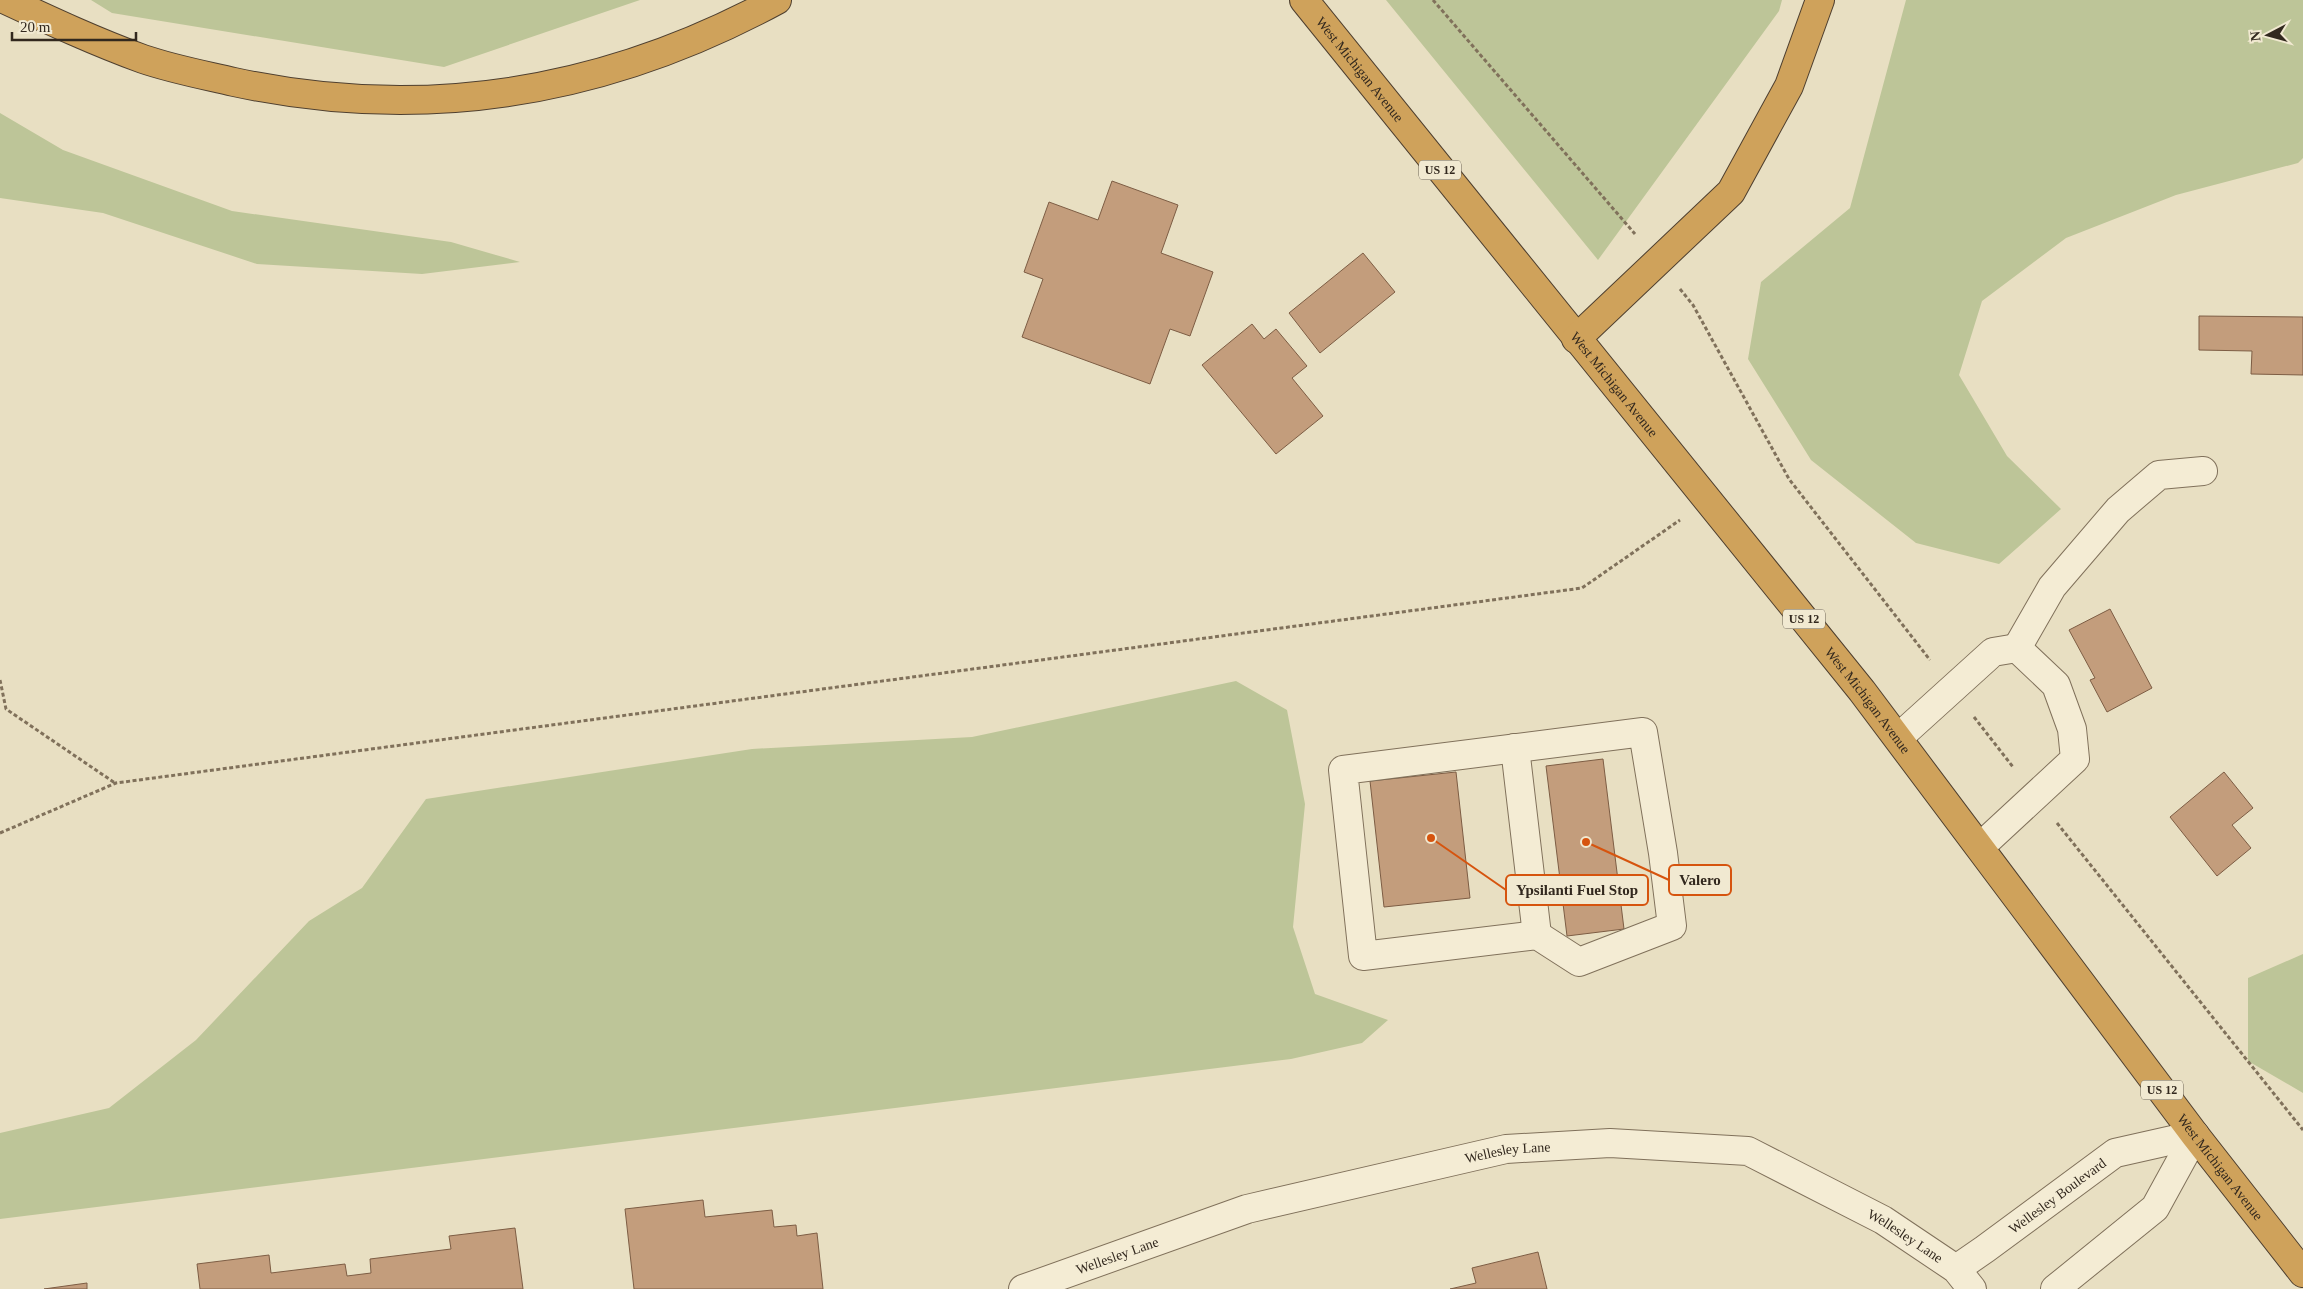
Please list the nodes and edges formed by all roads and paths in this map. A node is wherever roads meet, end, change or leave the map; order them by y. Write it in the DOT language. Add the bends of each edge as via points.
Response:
graph roads {
  1 [pos="6,0"];
  2 [pos="777,0"];
  3 [pos="1304,0"];
  4 [pos="1433,0"];
  5 [pos="1820,0"];
  6 [pos="1636,235"];
  7 [pos="1694,306"];
  8 [pos="1576,339"];
  9 [pos="2203,471"];
  10 [pos="1709,500"];
  11 [pos="2017,648"];
  12 [pos="0,680"];
  13 [pos="1952,689"];
  14 [pos="1898,738"];
  15 [pos="1515,748"];
  16 [pos="116,783"];
  17 [pos="2036,795"];
  18 [pos="0,833"];
  19 [pos="1980,847"];
  20 [pos="1537,935"];
  21 [pos="2303,1130"];
  22 [pos="2195,1136"];
  23 [pos="2303,1273"];
  24 [pos="1964,1279"];
  25 [pos="1022,1289"];
  26 [pos="2055,1289"];
  1 -- 2 [label="highway" via="145,60 275,90 387,100 484,95 560,83 608,71 715,31"];
  3 -- 8 [label="highway, West Michigan Avenue / US 12"];
  4 -- 6 [label="path"];
  5 -- 8 [label="highway" via="1789,86 1732,192"];
  7 -- 13 [label="path" via="1789,479"];
  8 -- 10 [label="highway, West Michigan Avenue / US 12"];
  9 -- 11 [label="street" via="2159,475 2118,510 2052,587"];
  10 -- 14 [label="highway, West Michigan Avenue / US 12"];
  10 -- 16 [label="path" via="1582,588"];
  11 -- 13 [label="street" via="1993,652"];
  11 -- 17 [label="street" via="2056,684 2072,729 2076,759"];
  12 -- 16 [label="path" via="6,709"];
  13 -- 14 [label="street"];
  13 -- 17 [label="path"];
  14 -- 19 [label="highway, West Michigan Avenue / US 12"];
  15 -- 20 [label="street"];
  15 -- 20 [label="street" via="1643,732 1672,926 1579,962"];
  15 -- 20 [label="street" via="1343,770 1363,956"];
  16 -- 18 [label="path"];
  17 -- 19 [label="street"];
  17 -- 21 [label="path"];
  19 -- 22 [label="highway, West Michigan Avenue / US 12"];
  22 -- 23 [label="highway, West Michigan Avenue / US 12"];
  22 -- 24 [label="street, Wellesley Boulevard" via="2115,1153 1986,1249"];
  22 -- 26 [label="street" via="2154,1208"];
  24 -- 25 [label="street, Wellesley Lane" via="1882,1220 1748,1151 1610,1143 1506,1149 1248,1209"];
}
